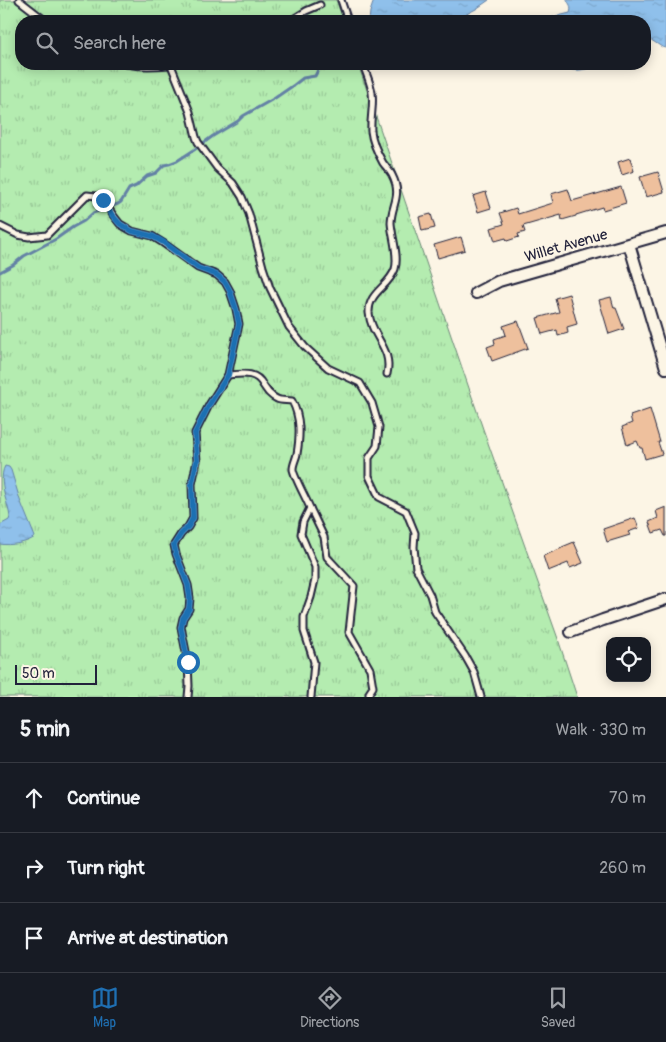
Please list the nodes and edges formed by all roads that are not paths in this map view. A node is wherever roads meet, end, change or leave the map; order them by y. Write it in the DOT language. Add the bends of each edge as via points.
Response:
graph roads {
  1 [pos="19,0"];
  2 [pos="341,0"];
  3 [pos="320,5"];
  4 [pos="38,15"];
  5 [pos="300,15"];
  6 [pos="346,15"];
  7 [pos="173,70"];
  8 [pos="366,70"];
  9 [pos="0,226"];
  10 [pos="666,233"];
  11 [pos="629,244"];
  12 [pos="476,293"];
  13 [pos="666,368"];
  14 [pos="387,374"];
  15 [pos="228,375"];
  16 [pos="310,508"];
  17 [pos="666,599"];
  18 [pos="570,632"];
  19 [pos="188,697"];
  20 [pos="311,697"];
  21 [pos="370,697"];
  22 [pos="481,697"];
  1 -- 4 [label="lane"];
  2 -- 6 [label="lane"];
  3 -- 5 [label="lane"];
  7 -- 22 [label="lane" via="198,142 242,197 270,288 289,327 328,368 360,383 372,402 379,427 376,446 369,458 369,476 380,497 406,511 416,533 416,568 435,612 474,672"];
  8 -- 14 [label="lane" via="372,95 371,132 397,192 391,222 395,269 372,297 369,312 371,326 386,352"];
  9 -- 15 [label="lane" via="18,235 47,235 87,195 103,200 120,224 163,242 198,268 217,275 225,282 239,324"];
  10 -- 11 [label="street, Willet Avenue"];
  11 -- 12 [label="street, Willet Avenue" via="499,280"];
  11 -- 13 [label="street"];
  15 -- 16 [label="lane" via="254,375 278,400 292,401 299,420 300,439 294,474"];
  15 -- 19 [label="lane" via="195,433 197,460 192,484 193,518 174,545 190,598 181,628 188,662"];
  16 -- 20 [label="lane" via="301,534 315,567 316,580 304,617 304,631 314,662"];
  16 -- 21 [label="lane" via="324,537 327,557 354,586 349,632 370,669 373,687"];
  17 -- 18 [label="street"];
}
